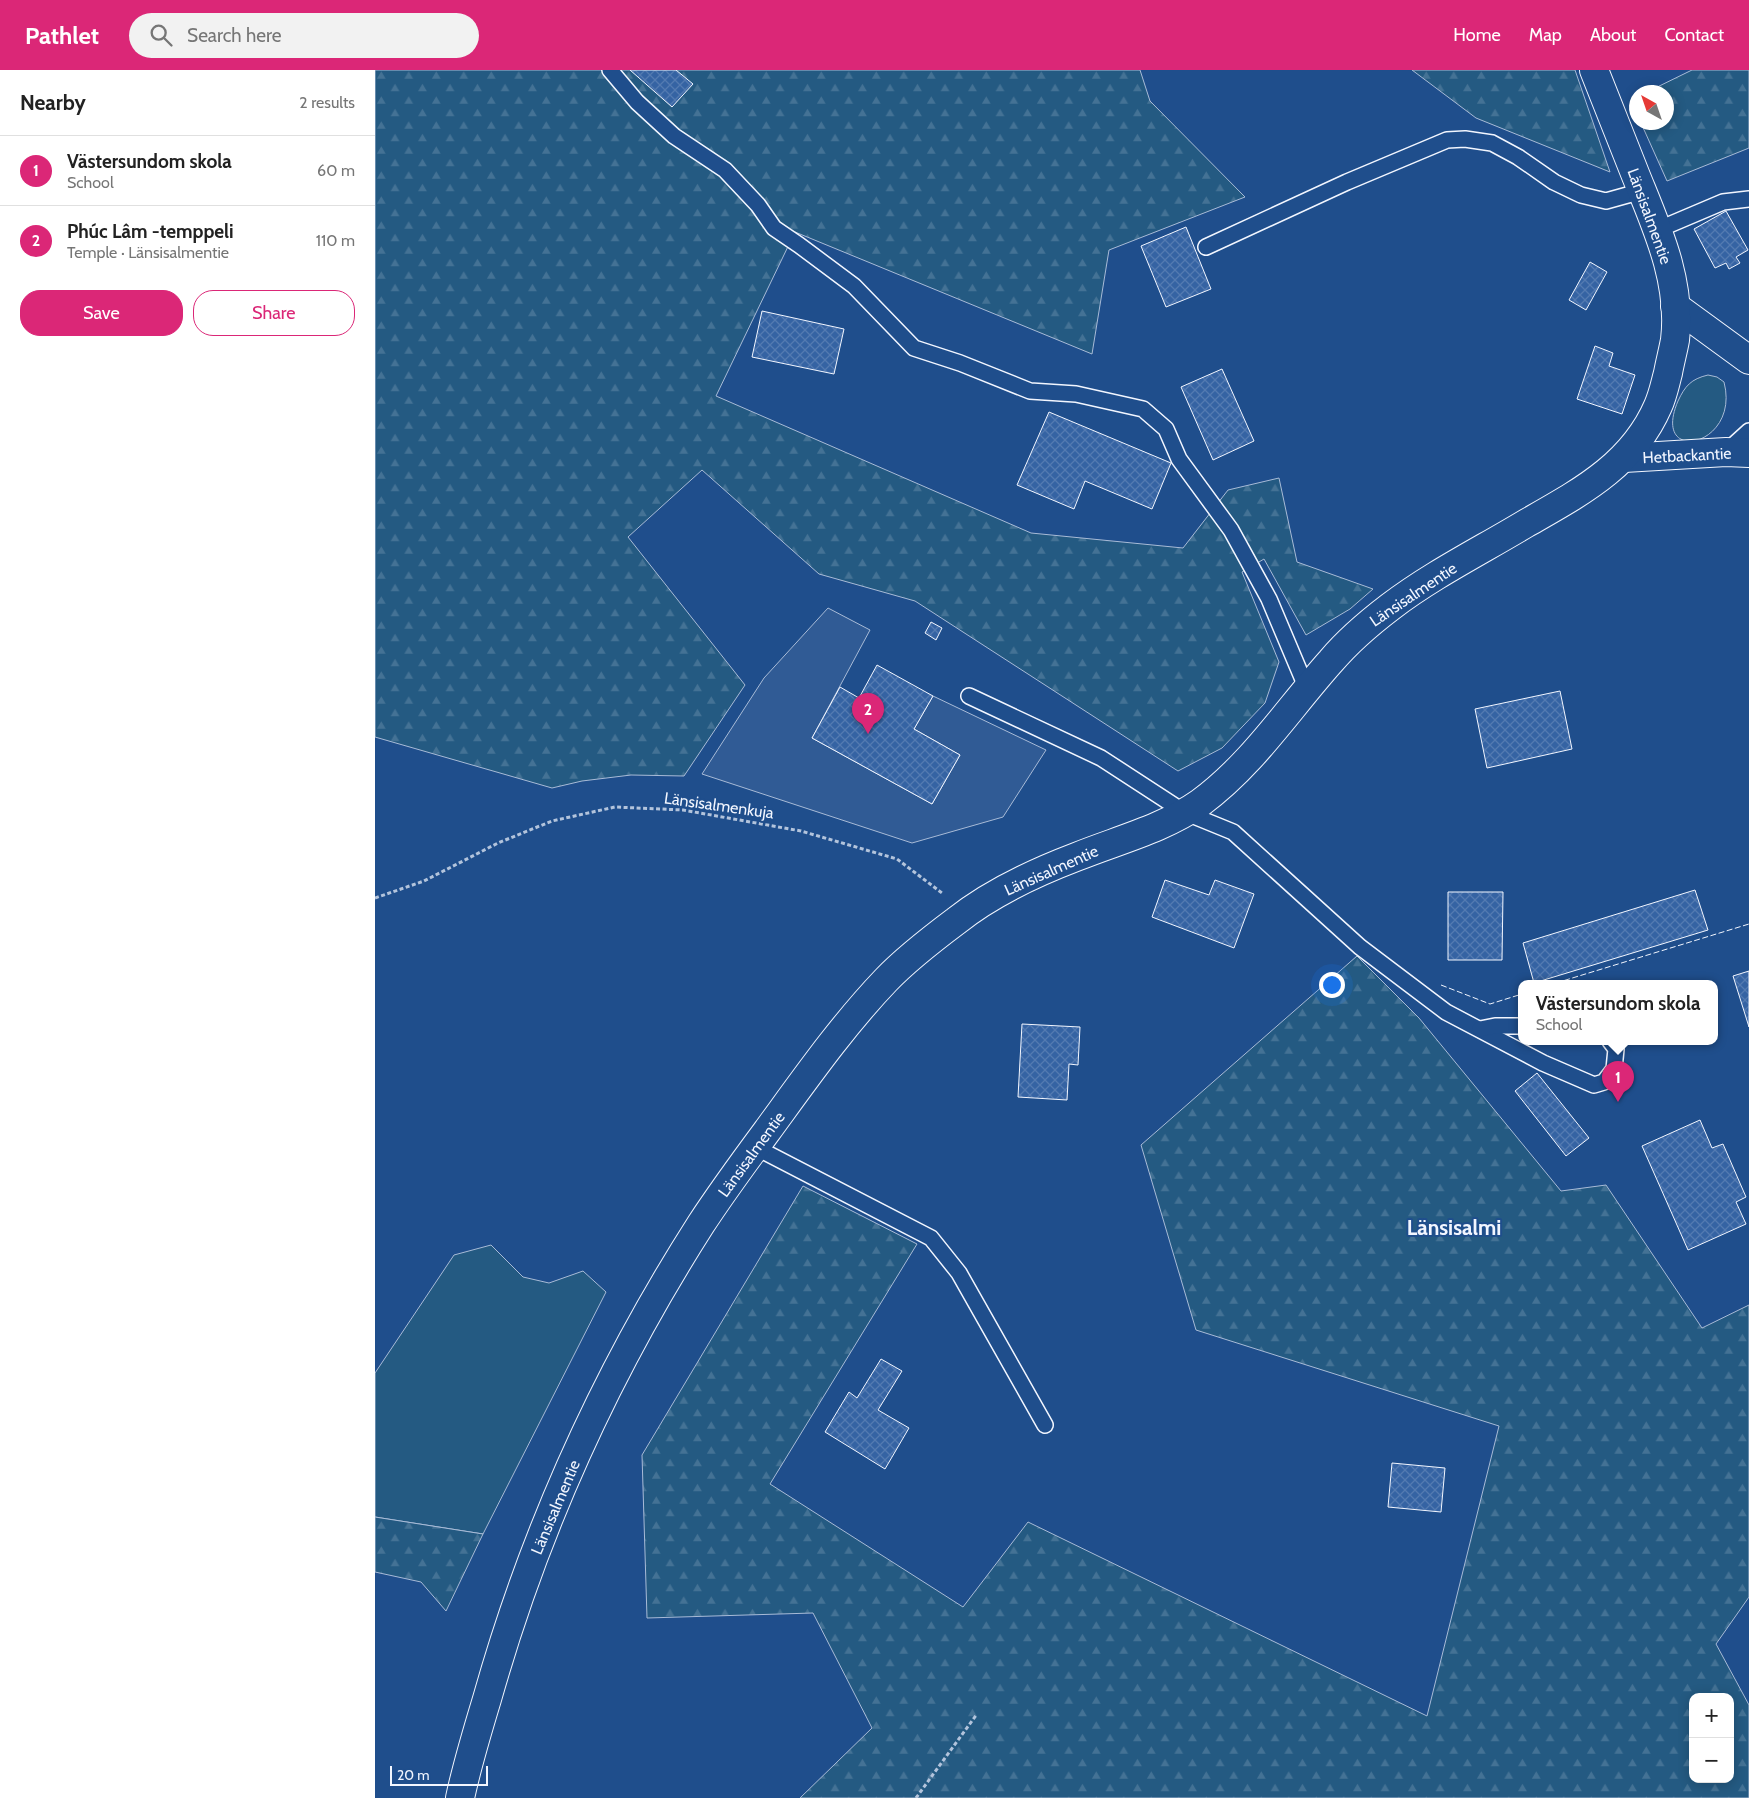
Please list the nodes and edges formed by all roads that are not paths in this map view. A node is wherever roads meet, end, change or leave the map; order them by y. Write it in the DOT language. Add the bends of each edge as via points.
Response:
graph roads {
  1 [pos="610,70"];
  2 [pos="1594,70"];
  3 [pos="1642,190"];
  4 [pos="1749,199"];
  5 [pos="1657,230"];
  6 [pos="1207,247"];
  7 [pos="1675,306"];
  8 [pos="1749,360"];
  9 [pos="1749,431"];
  10 [pos="1737,452"];
  11 [pos="1624,458"];
  12 [pos="1307,689"];
  13 [pos="969,696"];
  14 [pos="1184,812"];
  15 [pos="1518,1026"];
  16 [pos="1480,1030"];
  17 [pos="1613,1045"];
  18 [pos="755,1147"];
  19 [pos="1045,1425"];
  20 [pos="460,1798"];
  1 -- 12 [label="lane" via="637,102 674,136 725,170 774,228 854,286 913,348 1030,391 1076,394 1143,409 1165,428 1179,459 1231,530 1269,599"];
  2 -- 3 [label="street, Länsisalmentie"];
  3 -- 5 [label="street, Länsisalmentie"];
  3 -- 6 [label="lane" via="1606,201 1581,195 1492,144 1465,139 1447,140"];
  4 -- 5 [label="lane" via="1723,202"];
  5 -- 7 [label="street, Länsisalmentie" via="1670,266"];
  7 -- 8 [label="street"];
  7 -- 11 [label="street, Länsisalmentie" via="1676,334 1661,401 1644,432"];
  9 -- 10 [label="lane"];
  10 -- 11 [label="street, Hetbackantie"];
  11 -- 12 [label="street, Länsisalmentie" via="1577,494 1398,601 1333,658"];
  12 -- 14 [label="street, Länsisalmentie" via="1230,780"];
  13 -- 14 [label="lane" via="1101,758"];
  14 -- 16 [label="lane" via="1233,832 1360,947 1446,1012"];
  14 -- 18 [label="street, Länsisalmentie" via="1159,826 1017,881 961,917 889,977 829,1045"];
  15 -- 16 [label="lane"];
  16 -- 17 [label="lane" via="1594,1085 1604,1082 1614,1069 1616,1049"];
  18 -- 19 [label="lane" via="931,1238 959,1272"];
  18 -- 20 [label="street, Länsisalmentie" via="701,1225 659,1294 588,1428 545,1525 517,1600"];
}
